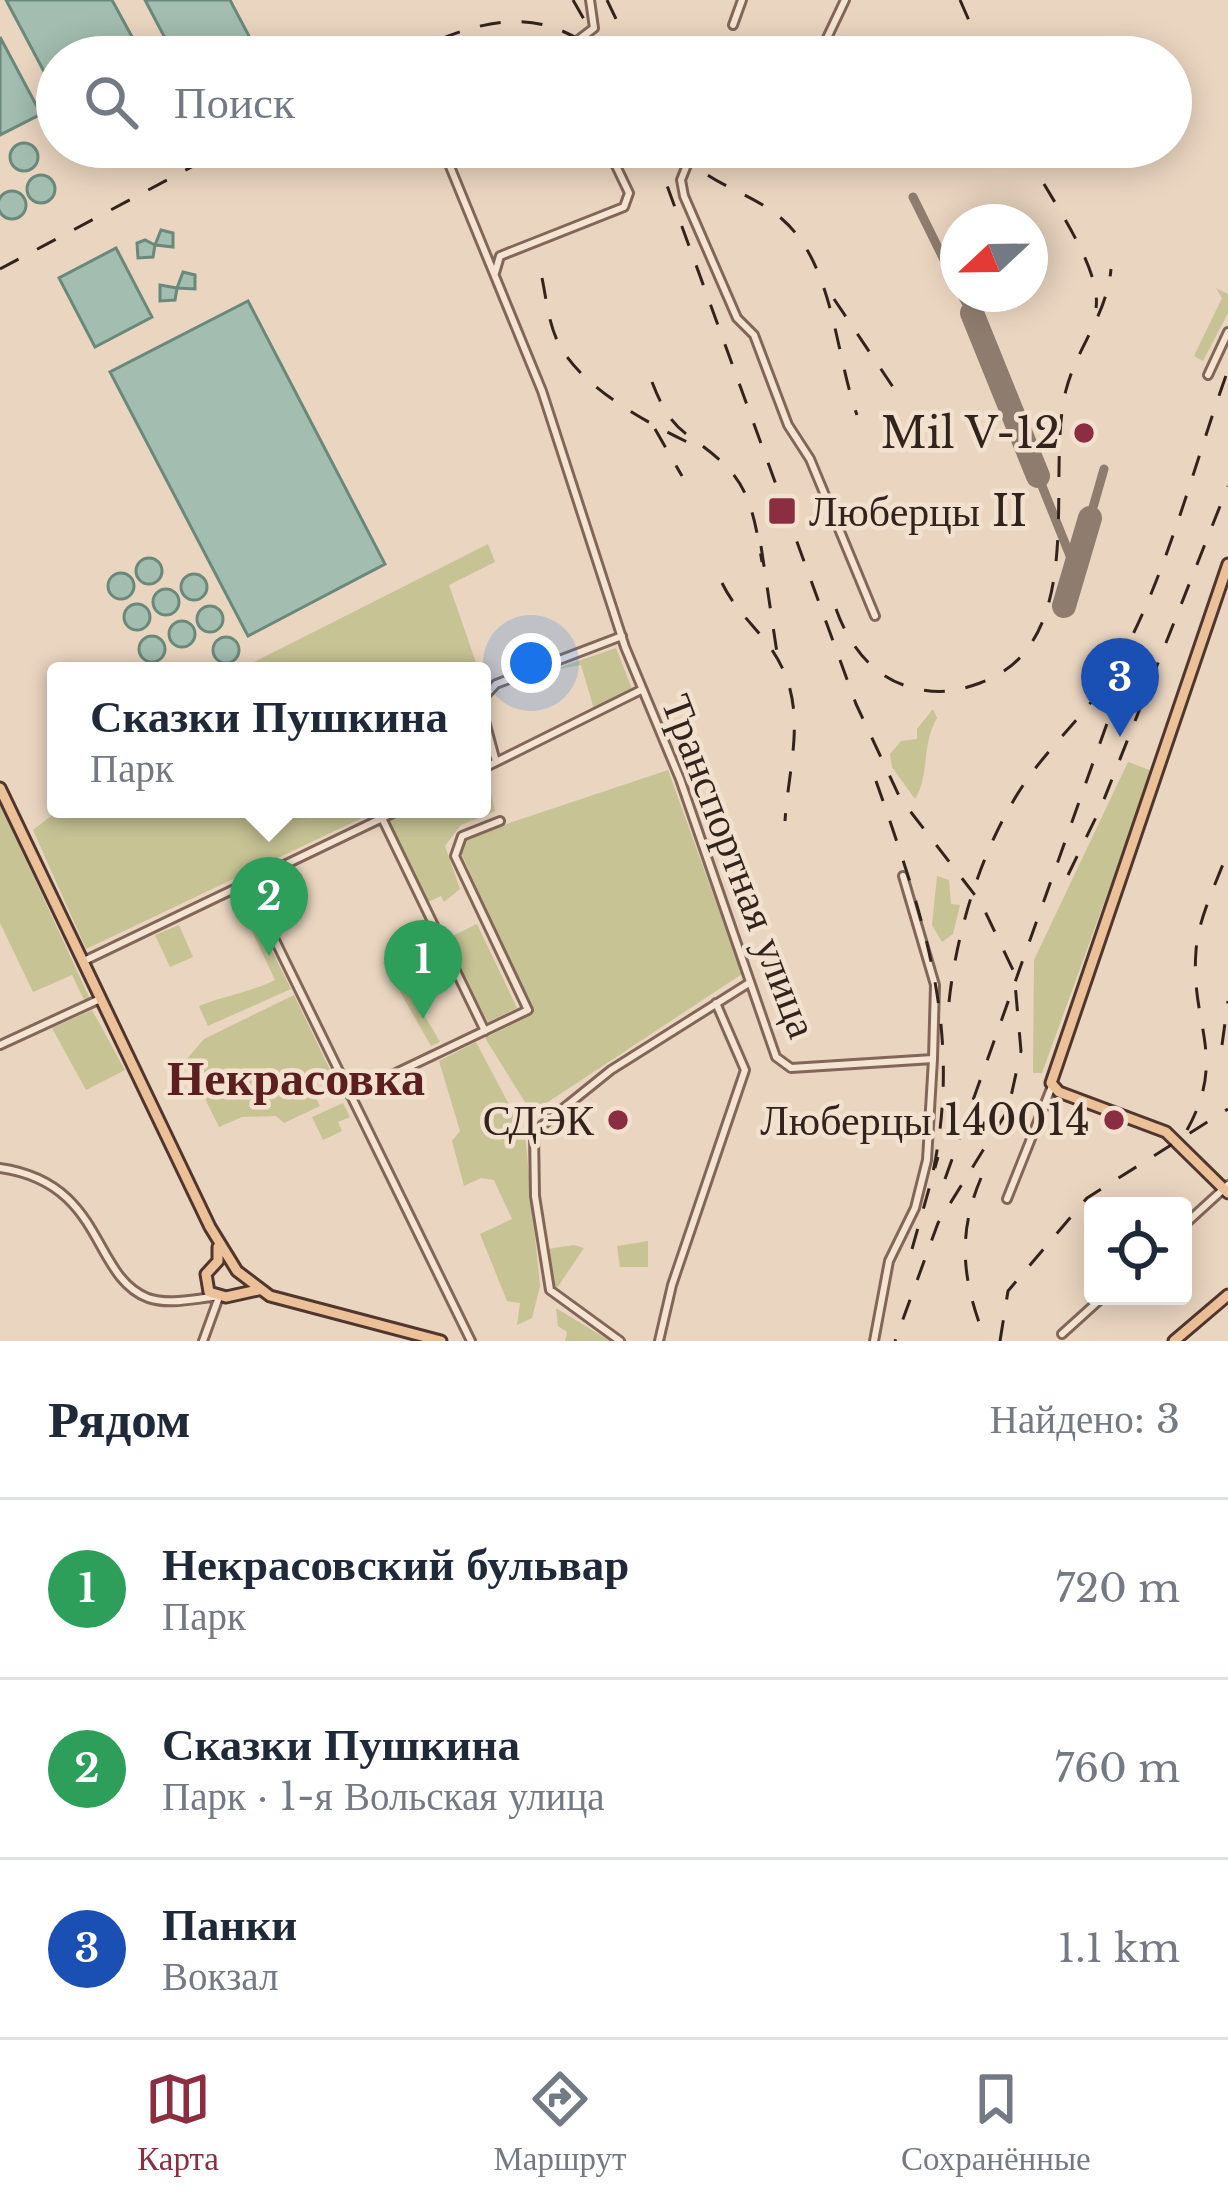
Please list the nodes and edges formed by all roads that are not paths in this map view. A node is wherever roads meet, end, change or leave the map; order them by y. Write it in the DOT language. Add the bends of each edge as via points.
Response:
graph roads {
  1 [pos="590,0"];
  2 [pos="742,0"];
  3 [pos="845,0"];
  4 [pos="733,26"];
  5 [pos="584,36"];
  6 [pos="828,36"];
  7 [pos="450,168"];
  8 [pos="617,168"];
  9 [pos="686,168"];
  10 [pos="495,273"];
  11 [pos="1228,332"];
  12 [pos="1208,375"];
  13 [pos="1228,564"];
  14 [pos="874,616"];
  15 [pos="622,636"];
  16 [pos="491,686"];
  17 [pos="641,690"];
  18 [pos="491,743"];
  19 [pos="496,762"];
  20 [pos="491,764"];
  21 [pos="0,788"];
  22 [pos="382,818"];
  23 [pos="500,821"];
  24 [pos="903,876"];
  25 [pos="247,883"];
  26 [pos="82,962"];
  27 [pos="749,983"];
  28 [pos="100,999"];
  29 [pos="716,1003"];
  30 [pos="485,1031"];
  31 [pos="0,1045"];
  32 [pos="933,1059"];
  33 [pos="1052,1086"];
  34 [pos="350,1095"];
  35 [pos="0,1168"];
  36 [pos="1227,1189"];
  37 [pos="1007,1199"];
  38 [pos="1192,1218"];
  39 [pos="214,1236"];
  40 [pos="214,1264"];
  41 [pos="235,1269"];
  42 [pos="206,1284"];
  43 [pos="263,1292"];
  44 [pos="222,1296"];
  45 [pos="1228,1298"];
  46 [pos="196,1299"];
  47 [pos="1094,1305"];
  48 [pos="1061,1334"];
  49 [pos="203,1341"];
  50 [pos="441,1341"];
  51 [pos="471,1341"];
  52 [pos="620,1341"];
  53 [pos="659,1341"];
  54 [pos="874,1341"];
  55 [pos="1178,1341"];
  1 -- 5 [label="street" via="594,28"];
  2 -- 4 [label="street"];
  3 -- 6 [label="street"];
  7 -- 10 [label="street, Транспортная улица"];
  8 -- 10 [label="street" via="629,193 624,207 500,256"];
  9 -- 14 [label="street" via="684,196 737,318 754,335"];
  10 -- 15 [label="street, Транспортная улица"];
  11 -- 12 [label="street"];
  13 -- 33 [label="main road"];
  15 -- 16 [label="street"];
  15 -- 17 [label="street, Транспортная улица"];
  17 -- 19 [label="street"];
  17 -- 27 [label="street, Транспортная улица"];
  18 -- 19 [label="street"];
  19 -- 20 [label="street"];
  21 -- 26 [label="main road"];
  22 -- 25 [label="street"];
  22 -- 30 [label="street"];
  23 -- 30 [label="street" via="462,836 455,856 528,1010"];
  24 -- 32 [label="street" via="935,985"];
  25 -- 26 [label="street"];
  25 -- 34 [label="street"];
  26 -- 28 [label="main road"];
  27 -- 29 [label="street"];
  27 -- 32 [label="street, Транспортная улица" via="783,1066"];
  28 -- 31 [label="street"];
  28 -- 39 [label="main road"];
  29 -- 52 [label="street" via="611,1070 534,1132 550,1290"];
  29 -- 53 [label="street" via="745,1067"];
  30 -- 34 [label="street"];
  32 -- 54 [label="street" via="928,1160 889,1261"];
  33 -- 36 [label="main road" via="1166,1132"];
  33 -- 37 [label="street"];
  34 -- 51 [label="street"];
  35 -- 46 [label="street" via="65,1195 140,1294"];
  36 -- 38 [label="street"];
  39 -- 40 [label="main road"];
  39 -- 41 [label="main road"];
  40 -- 41 [label="main road"];
  40 -- 42 [label="main road"];
  41 -- 43 [label="main road"];
  41 -- 44 [label="main road" via="238,1286"];
  42 -- 44 [label="main road"];
  42 -- 46 [label="street"];
  43 -- 44 [label="main road"];
  43 -- 50 [label="main road"];
  44 -- 46 [label="street"];
  44 -- 49 [label="street"];
  45 -- 55 [label="main road"];
  47 -- 48 [label="street"];
}
